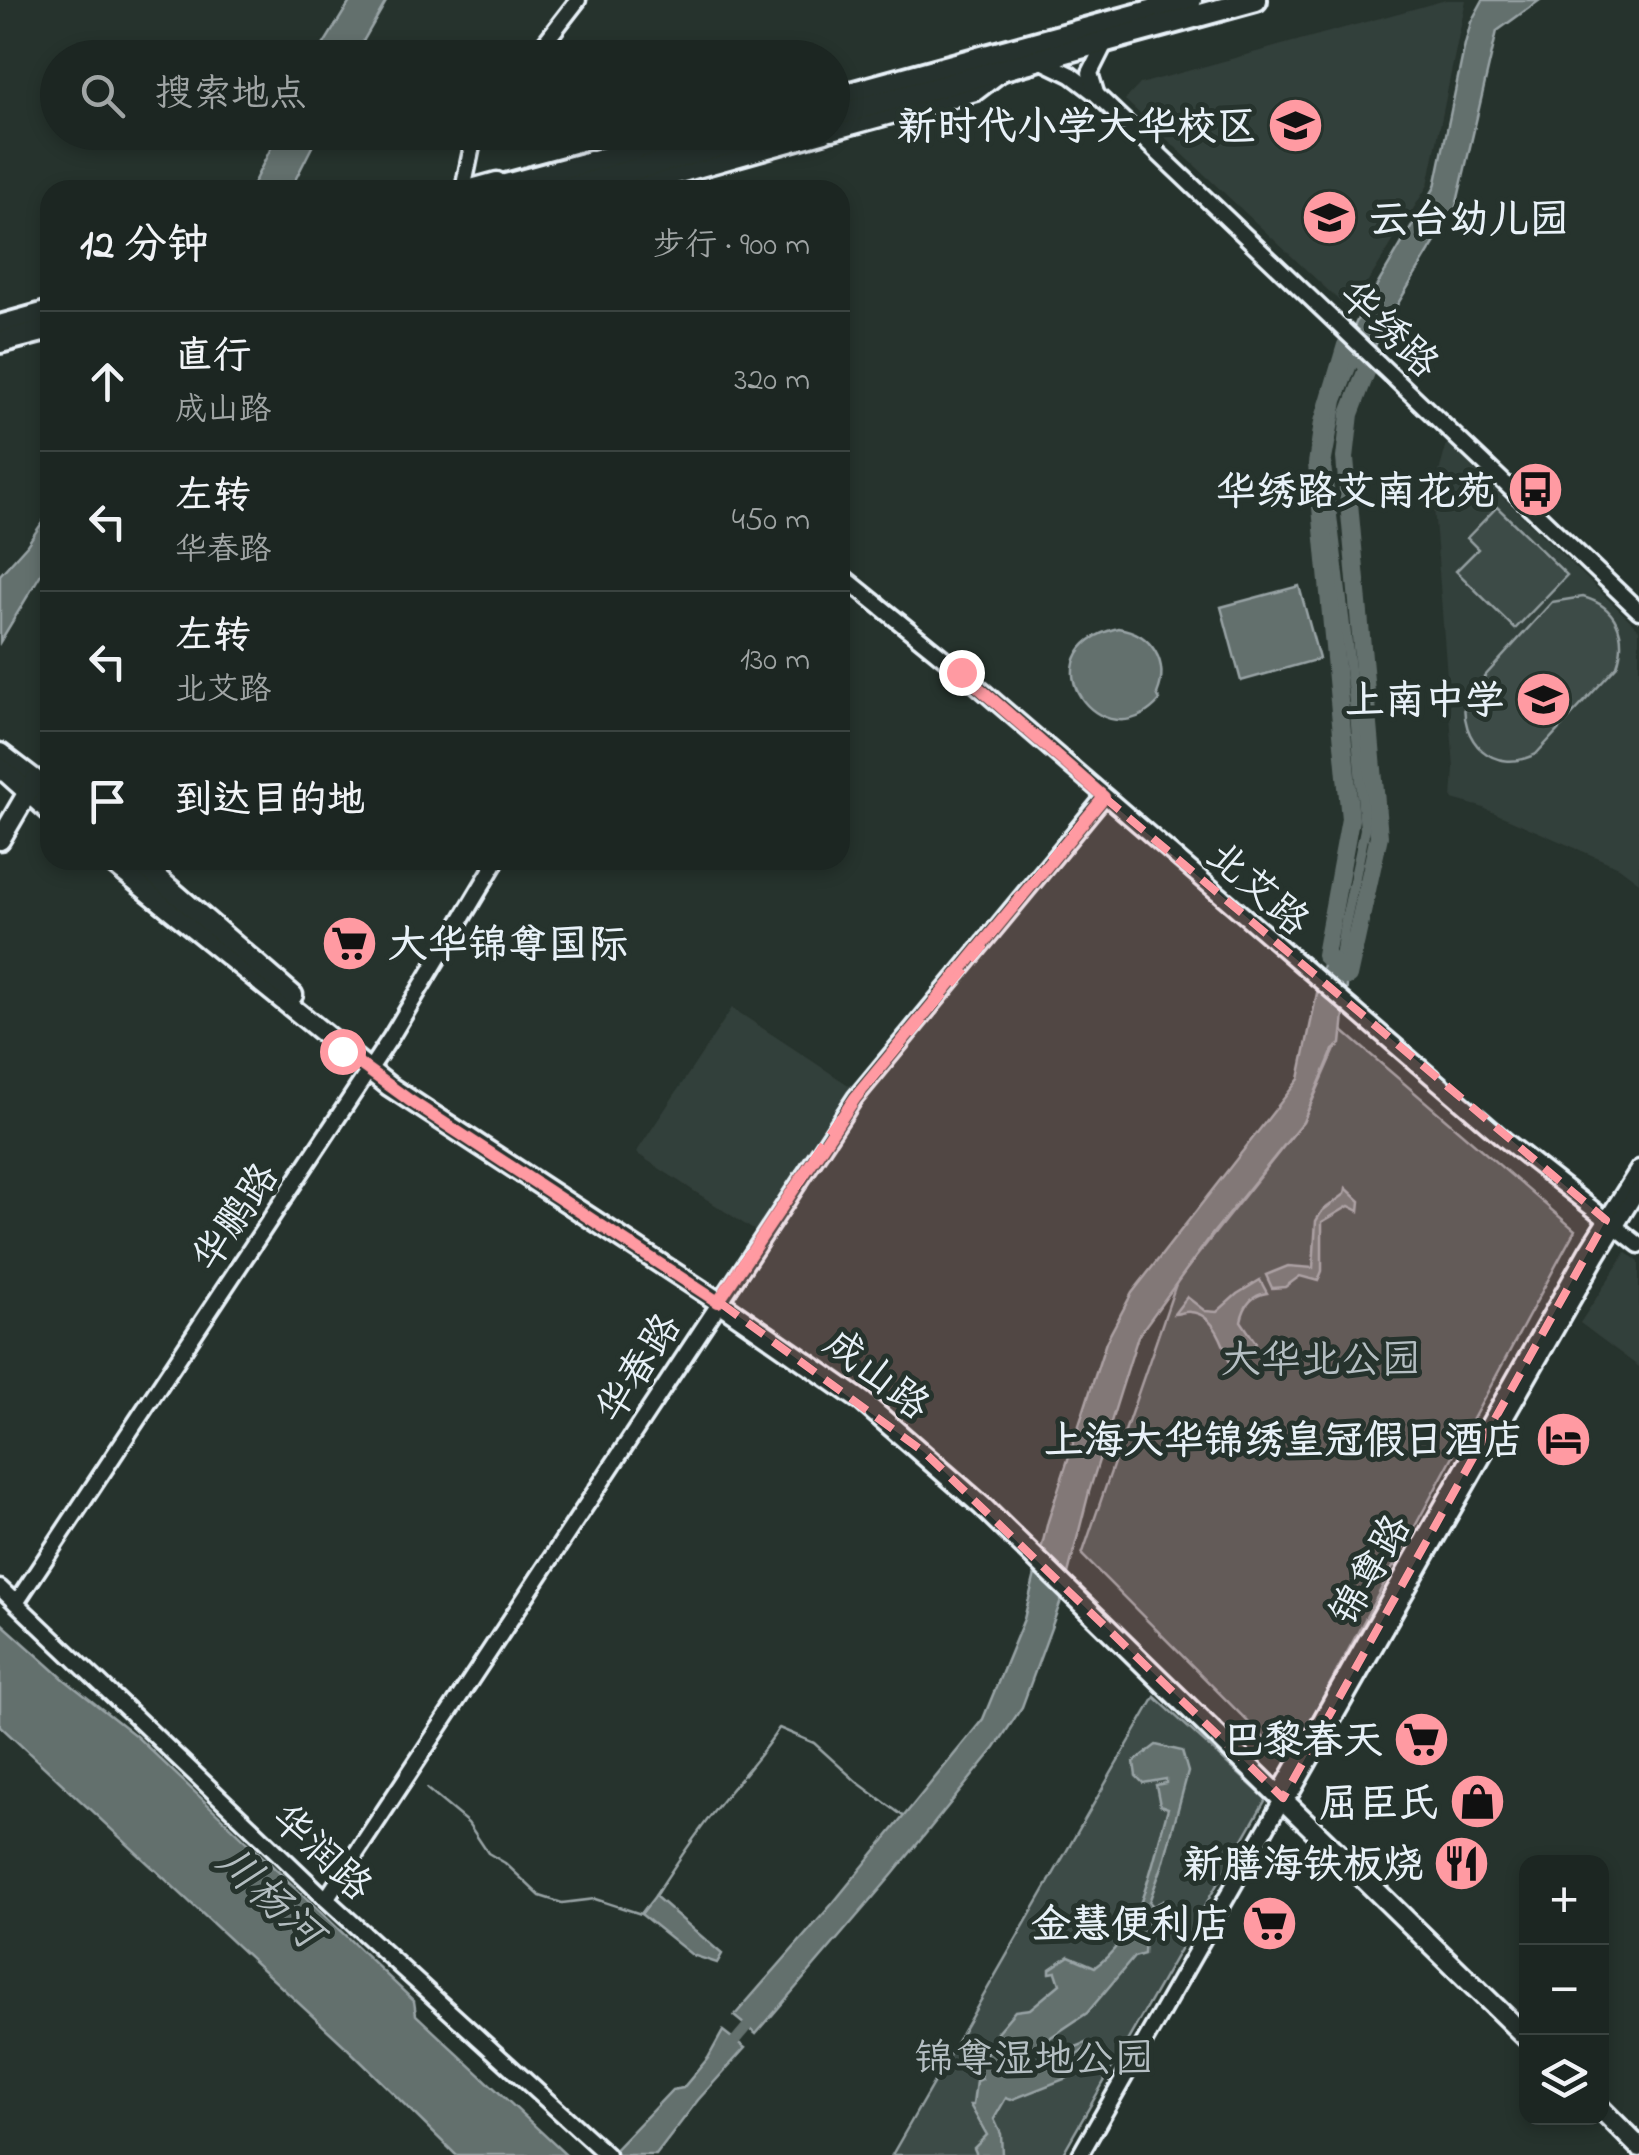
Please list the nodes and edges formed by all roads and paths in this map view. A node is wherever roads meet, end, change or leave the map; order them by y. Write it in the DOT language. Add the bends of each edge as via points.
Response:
graph roads {
  1 [pos="578,0"];
  2 [pos="1141,0"];
  3 [pos="1191,0"];
  4 [pos="1256,0"];
  5 [pos="1119,20"];
  6 [pos="547,40"];
  7 [pos="1106,41"];
  8 [pos="1040,60"];
  9 [pos="1002,61"];
  10 [pos="850,84"];
  11 [pos="850,94"];
  12 [pos="1096,94"];
  13 [pos="850,110"];
  14 [pos="850,125"];
  15 [pos="472,150"];
  16 [pos="611,150"];
  17 [pos="635,150"];
  18 [pos="706,150"];
  19 [pos="761,150"];
  20 [pos="467,180"];
  21 [pos="502,180"];
  22 [pos="524,180"];
  23 [pos="597,180"];
  24 [pos="646,180"];
  25 [pos="40,313"];
  26 [pos="0,324"];
  27 [pos="40,335"];
  28 [pos="0,346"];
  29 [pos="850,582"];
  30 [pos="1639,611"];
  31 [pos="0,753"];
  32 [pos="0,767"];
  33 [pos="38,787"];
  34 [pos="1104,797"];
  35 [pos="0,840"];
  36 [pos="122,870"];
  37 [pos="149,870"];
  38 [pos="491,870"];
  39 [pos="372,1067"];
  40 [pos="1639,1168"];
  41 [pos="1639,1188"];
  42 [pos="1611,1223"];
  43 [pos="1639,1245"];
  44 [pos="722,1297"];
  45 [pos="0,1588"];
  46 [pos="16,1603"];
  47 [pos="1286,1792"];
  48 [pos="326,1899"];
  49 [pos="1519,2014"];
  50 [pos="1525,2035"];
  51 [pos="1609,2104"];
  52 [pos="1609,2117"];
  53 [pos="1636,2143"];
  54 [pos="603,2152"];
  55 [pos="1080,2155"];
  1 -- 6 [label="street"];
  2 -- 5 [label="street"];
  3 -- 5 [label="highway"];
  4 -- 7 [label="highway"];
  5 -- 9 [label="highway"];
  7 -- 8 [label="highway"];
  7 -- 12 [label="street" via="1090,73"];
  8 -- 9 [label="highway"];
  8 -- 12 [label="street, 华绣路"];
  9 -- 10 [label="main road" via="963,54"];
  9 -- 11 [label="highway"];
  9 -- 13 [label="highway"];
  9 -- 14 [label="main road" via="975,91"];
  12 -- 30 [label="street, 华绣路"];
  15 -- 20 [label="street"];
  16 -- 21 [label="main road"];
  17 -- 22 [label="highway"];
  18 -- 23 [label="highway"];
  19 -- 24 [label="main road"];
  25 -- 26 [label="highway"];
  27 -- 28 [label="highway"];
  29 -- 34 [label="street, 北艾路"];
  31 -- 33 [label="main road"];
  32 -- 33 [label="main road"];
  33 -- 35 [label="main road"];
  34 -- 42 [label="street, 北艾路"];
  34 -- 44 [label="street, 华春路" via="855,1098"];
  36 -- 39 [label="main road, 成山路"];
  37 -- 39 [label="main road, 成山路"];
  38 -- 39 [label="street, 华鹏路"];
  39 -- 44 [label="main road, 成山路"];
  39 -- 46 [label="street, 华鹏路"];
  40 -- 42 [label="street, 锦尊路"];
  41 -- 42 [label="street, 锦尊路"];
  42 -- 43 [label="street, 北艾路"];
  42 -- 47 [label="street, 锦尊路"];
  44 -- 47 [label="main road, 成山路" via="924,1452"];
  44 -- 48 [label="street, 华春路"];
  45 -- 46 [label="street, 华润路"];
  46 -- 48 [label="street, 华润路"];
  47 -- 49 [label="main road, 成山路"];
  47 -- 50 [label="main road, 成山路"];
  47 -- 55 [label="street, 锦尊路"];
  48 -- 54 [label="street, 华润路"];
  51 -- 53 [label="main road"];
  52 -- 53 [label="main road"];
}
